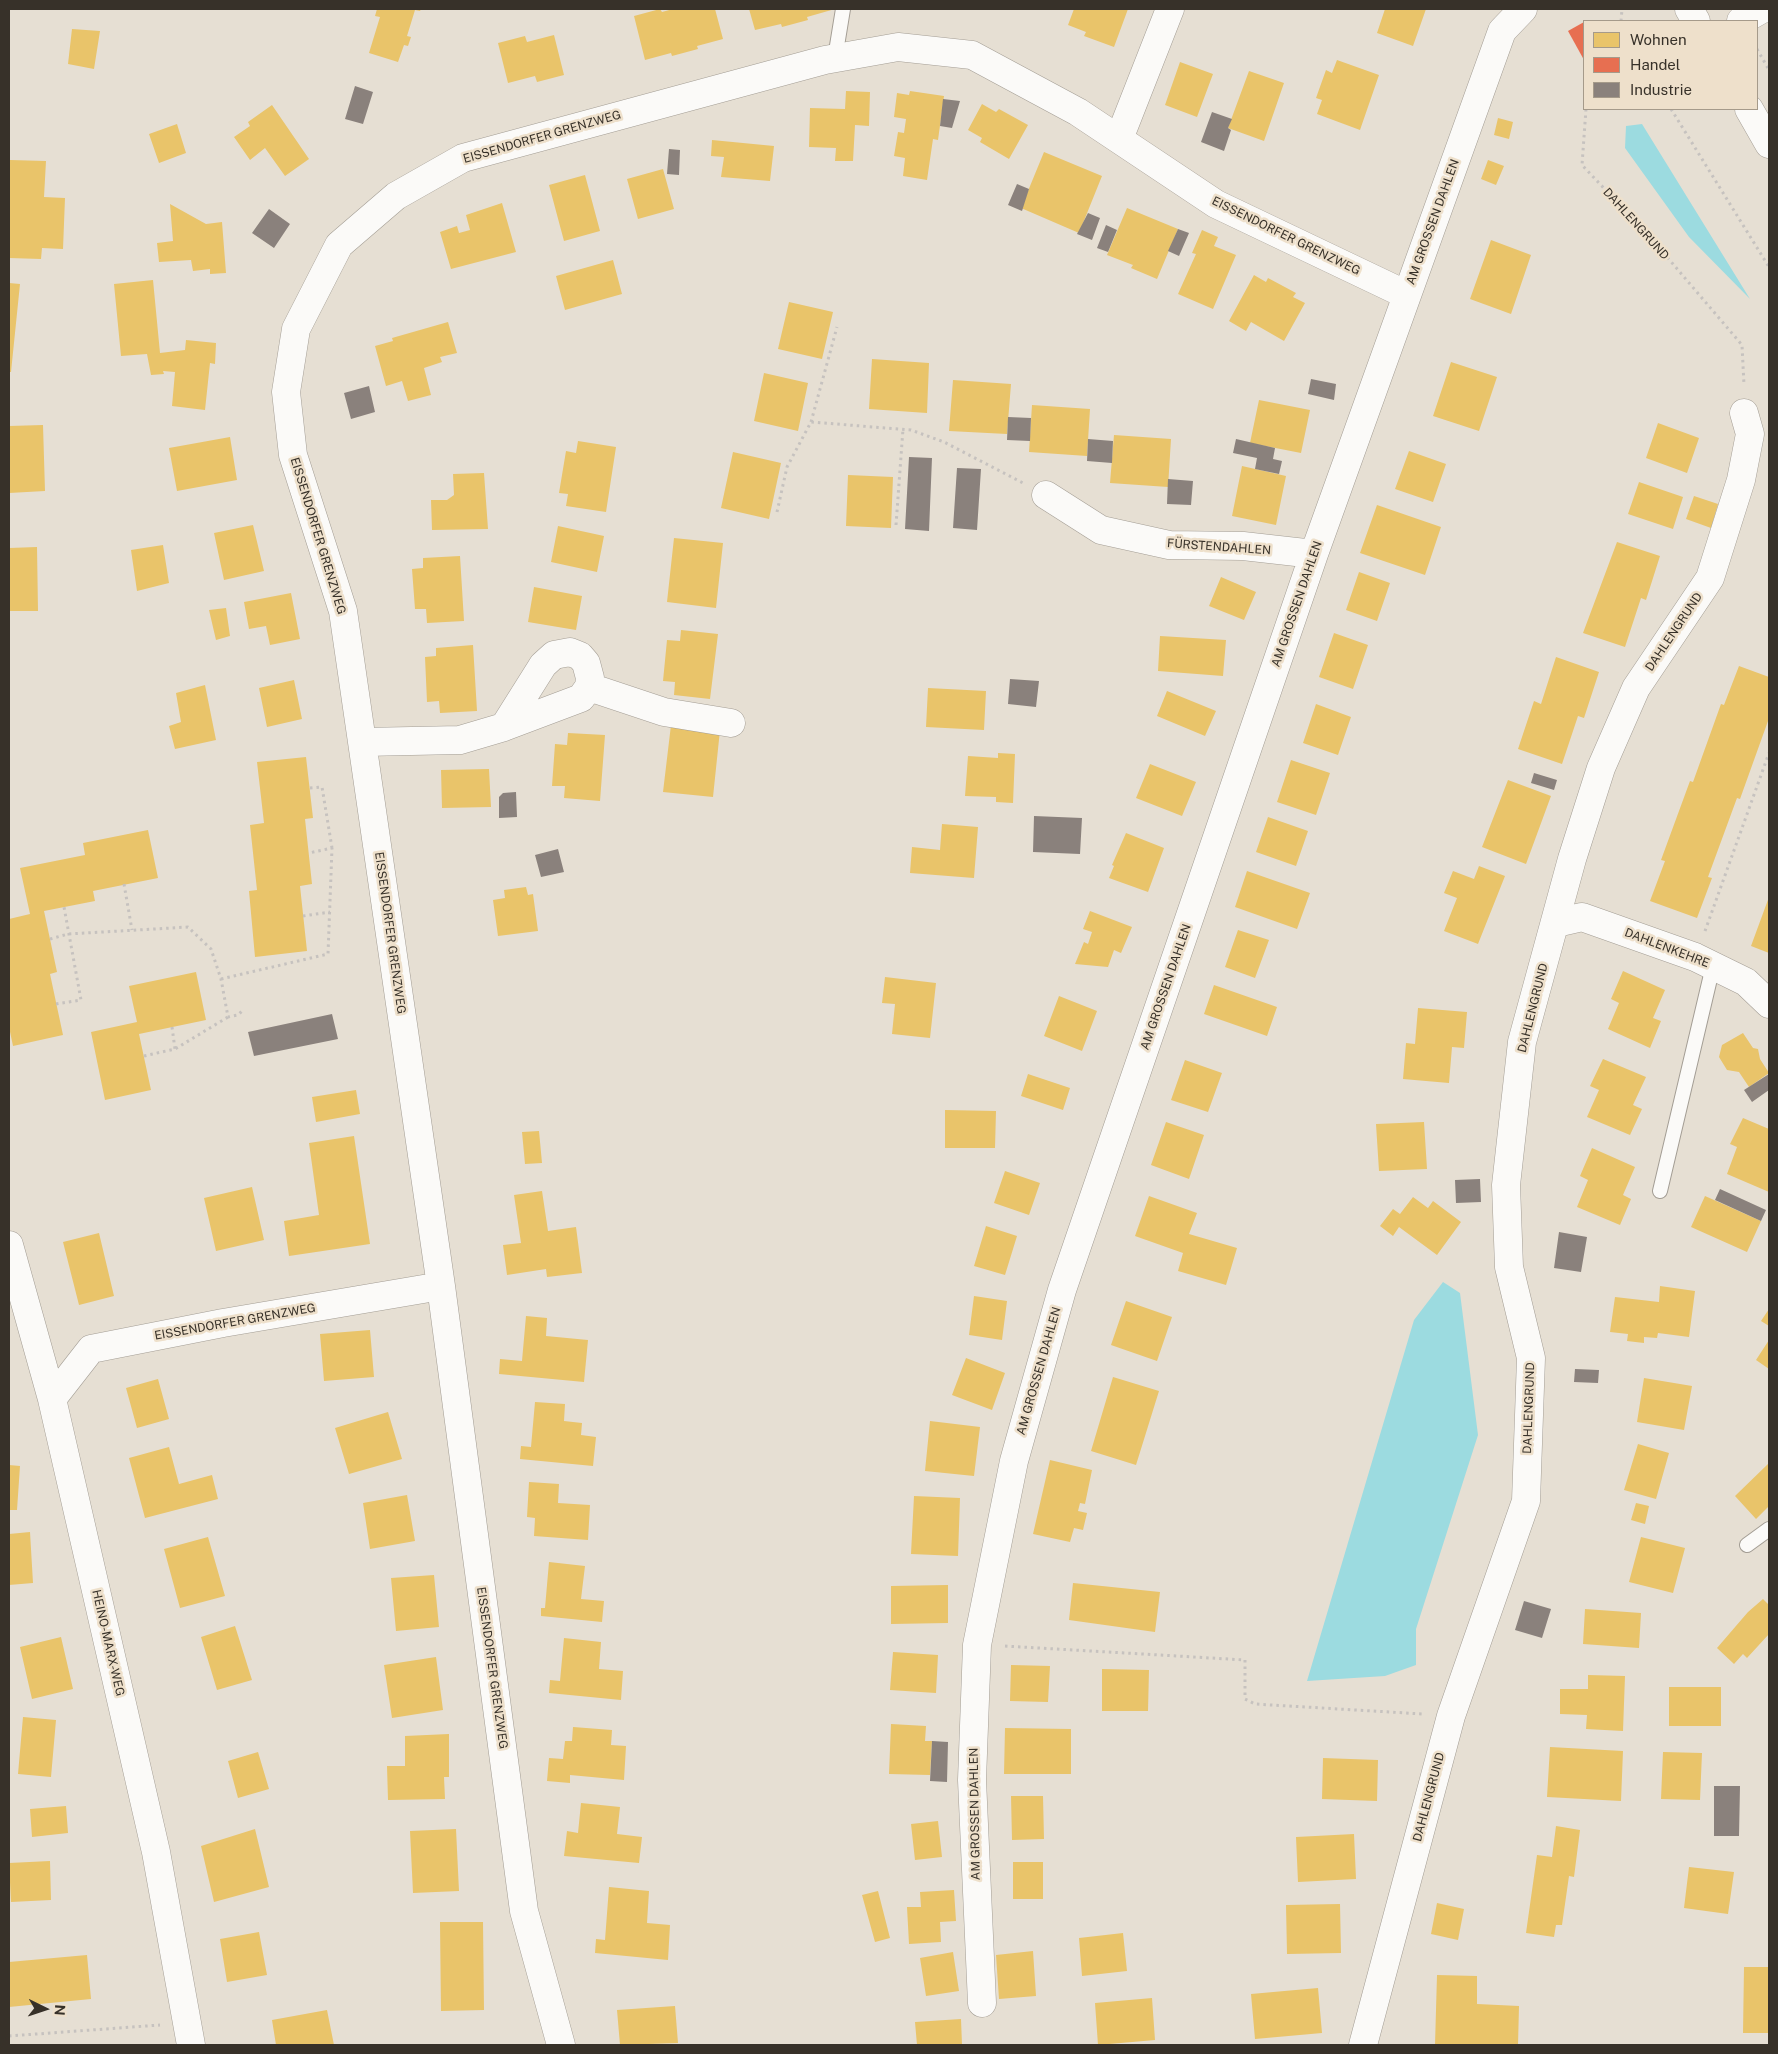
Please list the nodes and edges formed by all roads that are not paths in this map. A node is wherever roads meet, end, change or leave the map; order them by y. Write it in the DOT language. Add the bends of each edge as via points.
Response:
graph roads {
  1 [pos="843,9"];
  2 [pos="1170,9"];
  3 [pos="1522,9"];
  4 [pos="1689,9"];
  5 [pos="1762,9"];
  6 [pos="1695,20"];
  7 [pos="1743,20"];
  8 [pos="835,58"];
  9 [pos="1750,110"];
  10 [pos="1119,139"];
  11 [pos="1769,144"];
  12 [pos="1407,294"];
  13 [pos="1744,413"];
  14 [pos="1046,495"];
  15 [pos="1314,554"];
  16 [pos="589,686"];
  17 [pos="731,723"];
  18 [pos="504,727"];
  19 [pos="363,742"];
  20 [pos="1556,923"];
  21 [pos="1704,961"];
  22 [pos="1769,1004"];
  23 [pos="1660,1190"];
  24 [pos="9,1245"];
  25 [pos="441,1286"];
  26 [pos="52,1399"];
  27 [pos="1769,1529"];
  28 [pos="1747,1545"];
  29 [pos="982,2003"];
  30 [pos="190,2034"];
  31 [pos="561,2045"];
  32 [pos="1363,2045"];
  1 -- 8 [label="lane"];
  2 -- 10 [label="street"];
  3 -- 12 [label="street, AM GROSSEN DAHLEN" via="1502,31"];
  4 -- 6 [label="street"];
  5 -- 7 [label="street"];
  8 -- 10 [label="street, EISSENDORFER GRENZWEG" via="898,47 972,55 1078,112"];
  8 -- 19 [label="street, EISSENDORFER GRENZWEG" via="463,158 396,196 339,245 296,329 286,392 293,455 343,611"];
  9 -- 11 [label="street"];
  10 -- 12 [label="street, EISSENDORFER GRENZWEG" via="1216,204"];
  12 -- 15 [label="street, AM GROSSEN DAHLEN"];
  13 -- 20 [label="street, DAHLENGRUND" via="1750,434 1741,480 1710,578 1636,688 1601,768 1572,858"];
  14 -- 15 [label="street, FÜRSTENDAHLEN" via="1101,530 1169,545 1243,546"];
  15 -- 29 [label="street, AM GROSSEN DAHLEN" via="1062,1290 1014,1461 977,1645 972,1780"];
  16 -- 17 [label="street" via="664,712"];
  16 -- 18 [label="street" via="580,698"];
  16 -- 18 [label="street" via="586,663 580,656 570,652 554,655 543,665"];
  18 -- 19 [label="street" via="460,740"];
  19 -- 25 [label="street, EISSENDORFER GRENZWEG"];
  20 -- 21 [label="street, DAHLENKEHRE" via="1582,917"];
  20 -- 32 [label="street, DAHLENGRUND" via="1522,1042 1506,1185 1509,1267 1531,1358 1526,1501 1451,1716"];
  21 -- 22 [label="street, DAHLENKEHRE" via="1746,982"];
  21 -- 23 [label="lane"];
  24 -- 26 [label="street, HEINO-MARX-WEG"];
  25 -- 26 [label="street, EISSENDORFER GRENZWEG" via="91,1349"];
  25 -- 31 [label="street, EISSENDORFER GRENZWEG" via="524,1911"];
  26 -- 30 [label="street, HEINO-MARX-WEG" via="156,1852"];
  27 -- 28 [label="lane"];
}
